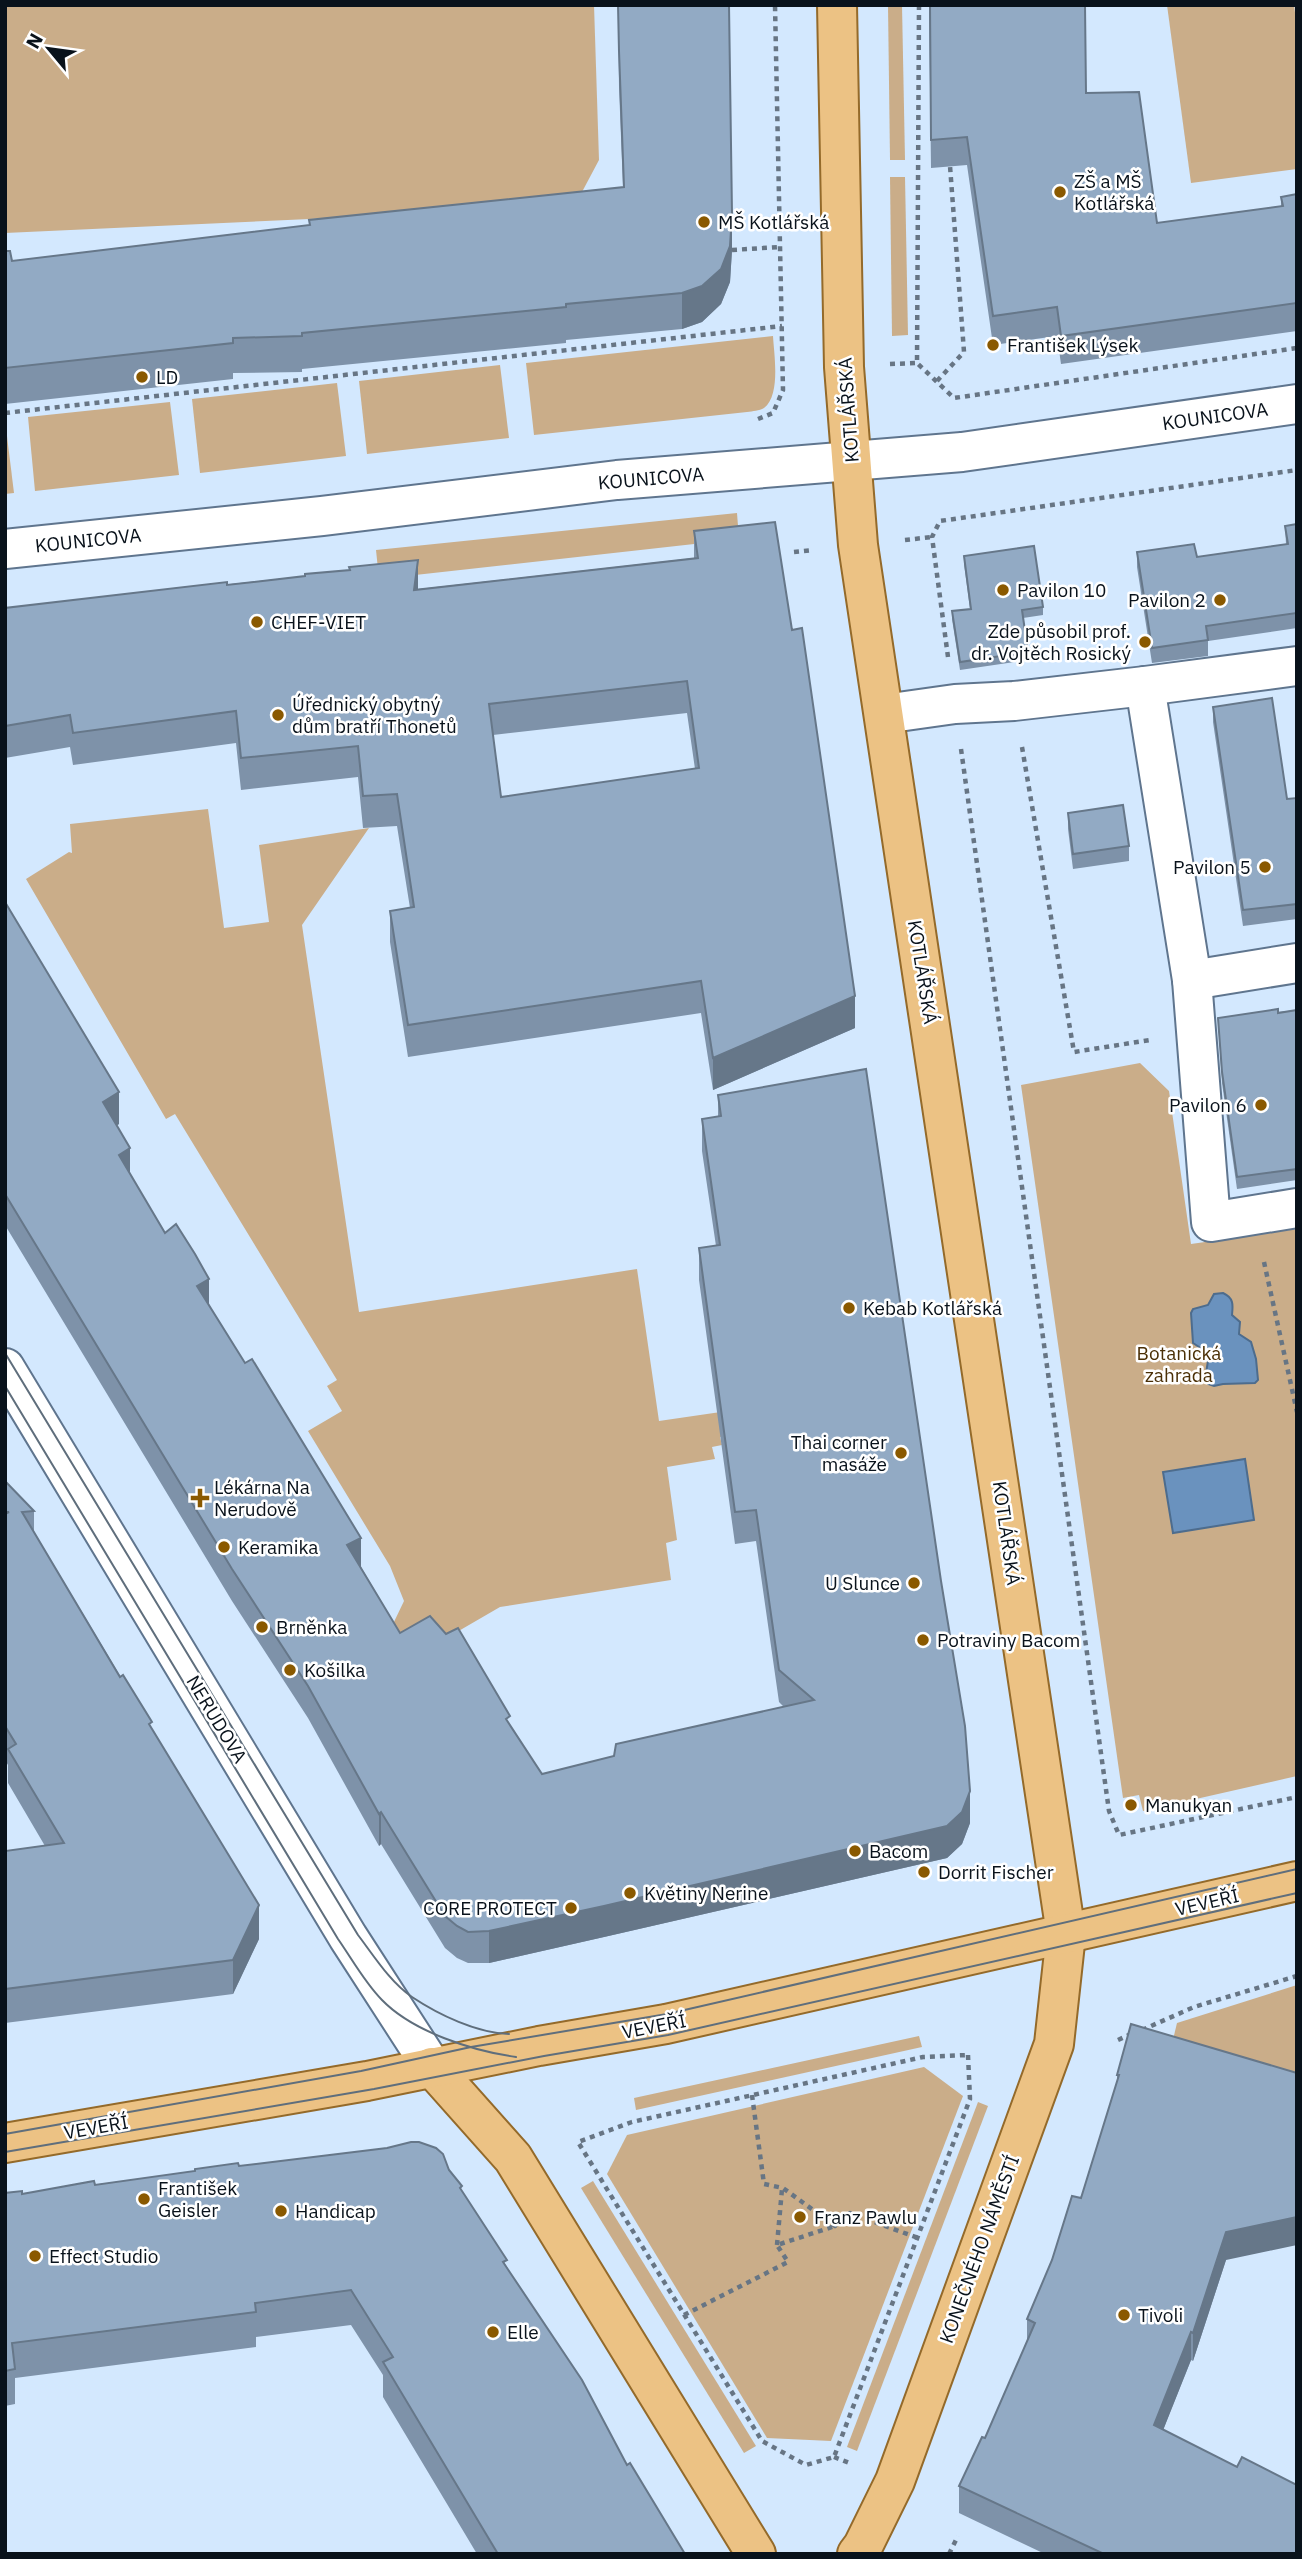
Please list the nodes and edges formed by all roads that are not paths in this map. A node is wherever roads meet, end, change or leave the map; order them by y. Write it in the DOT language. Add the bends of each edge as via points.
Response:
graph roads {
  1 [pos="837,5"];
  2 [pos="1297,404"];
  3 [pos="851,461"];
  4 [pos="5,549"];
  5 [pos="1297,666"];
  6 [pos="1145,686"];
  7 [pos="884,714"];
  8 [pos="1297,963"];
  9 [pos="1192,980"];
  10 [pos="1297,1208"];
  11 [pos="5,1368"];
  12 [pos="1297,1881"];
  13 [pos="1066,1934"];
  14 [pos="432,2067"];
  15 [pos="5,2143"];
  16 [pos="866,2551"];
  17 [pos="756,2554"];
  1 -- 3 [label="main road, KOTLÁŘSKÁ" via="844,367"];
  2 -- 3 [label="street, KOUNICOVA" via="962,452"];
  3 -- 4 [label="street, KOUNICOVA" via="617,480"];
  3 -- 7 [label="main road, KOTLÁŘSKÁ"];
  5 -- 6 [label="street"];
  6 -- 7 [label="street"];
  6 -- 9 [label="street"];
  7 -- 13 [label="main road, KOTLÁŘSKÁ"];
  8 -- 9 [label="street"];
  9 -- 10 [label="street" via="1211,1222"];
  11 -- 14 [label="street, NERUDOVA" via="348,1937"];
  12 -- 13 [label="main road, VEVEŘÍ"];
  13 -- 14 [label="main road, VEVEŘÍ" via="666,2024"];
  13 -- 16 [label="main road, KONEČNÉHO NÁMĚSTÍ" via="1054,2044"];
  14 -- 15 [label="main road, VEVEŘÍ"];
  14 -- 17 [label="main road" via="513,2158"];
}
